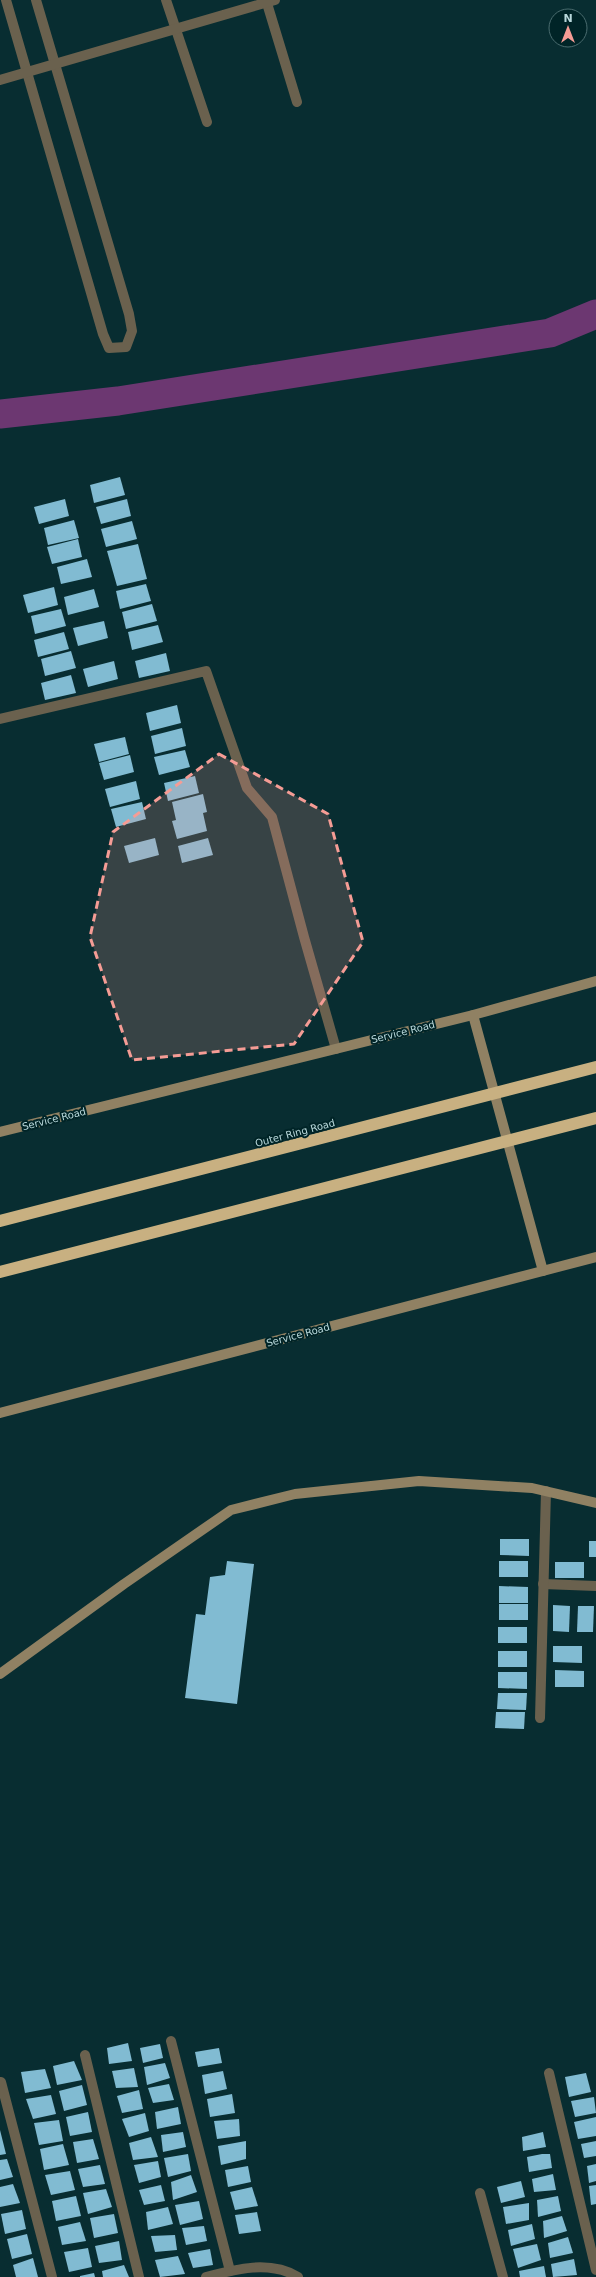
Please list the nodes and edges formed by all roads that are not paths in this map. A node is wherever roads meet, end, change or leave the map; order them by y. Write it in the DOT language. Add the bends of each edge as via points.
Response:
graph roads {
  1 [pos="6,0"];
  2 [pos="36,0"];
  3 [pos="166,0"];
  4 [pos="269,1"];
  5 [pos="174,28"];
  6 [pos="55,64"];
  7 [pos="27,72"];
  8 [pos="0,80"];
  9 [pos="297,102"];
  10 [pos="207,122"];
  11 [pos="0,719"];
  12 [pos="596,981"];
  13 [pos="473,1015"];
  14 [pos="336,1049"];
  15 [pos="596,1067"];
  16 [pos="596,1118"];
  17 [pos="0,1132"];
  18 [pos="0,1221"];
  19 [pos="596,1257"];
  20 [pos="543,1271"];
  21 [pos="0,1272"];
  22 [pos="0,1413"];
  23 [pos="546,1491"];
  24 [pos="596,1502"];
  25 [pos="544,1584"];
  26 [pos="596,1586"];
  27 [pos="0,1674"];
  28 [pos="540,1718"];
  29 [pos="171,2041"];
  30 [pos="85,2055"];
  31 [pos="549,2073"];
  32 [pos="1,2082"];
  33 [pos="480,2193"];
  34 [pos="230,2270"];
  35 [pos="596,2270"];
  36 [pos="52,2277"];
  37 [pos="139,2277"];
  38 [pos="206,2277"];
  39 [pos="298,2277"];
  40 [pos="503,2277"];
  1 -- 7 [label="street"];
  2 -- 6 [label="street"];
  3 -- 5 [label="street"];
  4 -- 5 [label="street"];
  4 -- 9 [label="street"];
  5 -- 6 [label="street"];
  5 -- 10 [label="street"];
  6 -- 7 [label="street"];
  6 -- 7 [label="street" via="129,314 132,331 126,347 109,348 103,334"];
  7 -- 8 [label="street"];
  11 -- 14 [label="street" via="206,671 247,788 272,817"];
  12 -- 13 [label="main road, Service Road"];
  13 -- 14 [label="main road, Service Road"];
  13 -- 20 [label="main road"];
  14 -- 17 [label="main road, Service Road"];
  15 -- 18 [label="highway, Outer Ring Road"];
  16 -- 21 [label="highway"];
  19 -- 20 [label="main road, Service Road"];
  20 -- 22 [label="main road, Service Road"];
  23 -- 24 [label="main road"];
  23 -- 25 [label="street"];
  23 -- 27 [label="main road" via="419,1481 295,1494 231,1510"];
  25 -- 26 [label="street"];
  25 -- 28 [label="street"];
  29 -- 34 [label="street"];
  30 -- 37 [label="street"];
  31 -- 35 [label="street"];
  32 -- 36 [label="street"];
  33 -- 40 [label="street"];
  34 -- 38 [label="street"];
  34 -- 39 [label="street" via="264,2267 286,2270"];
}
